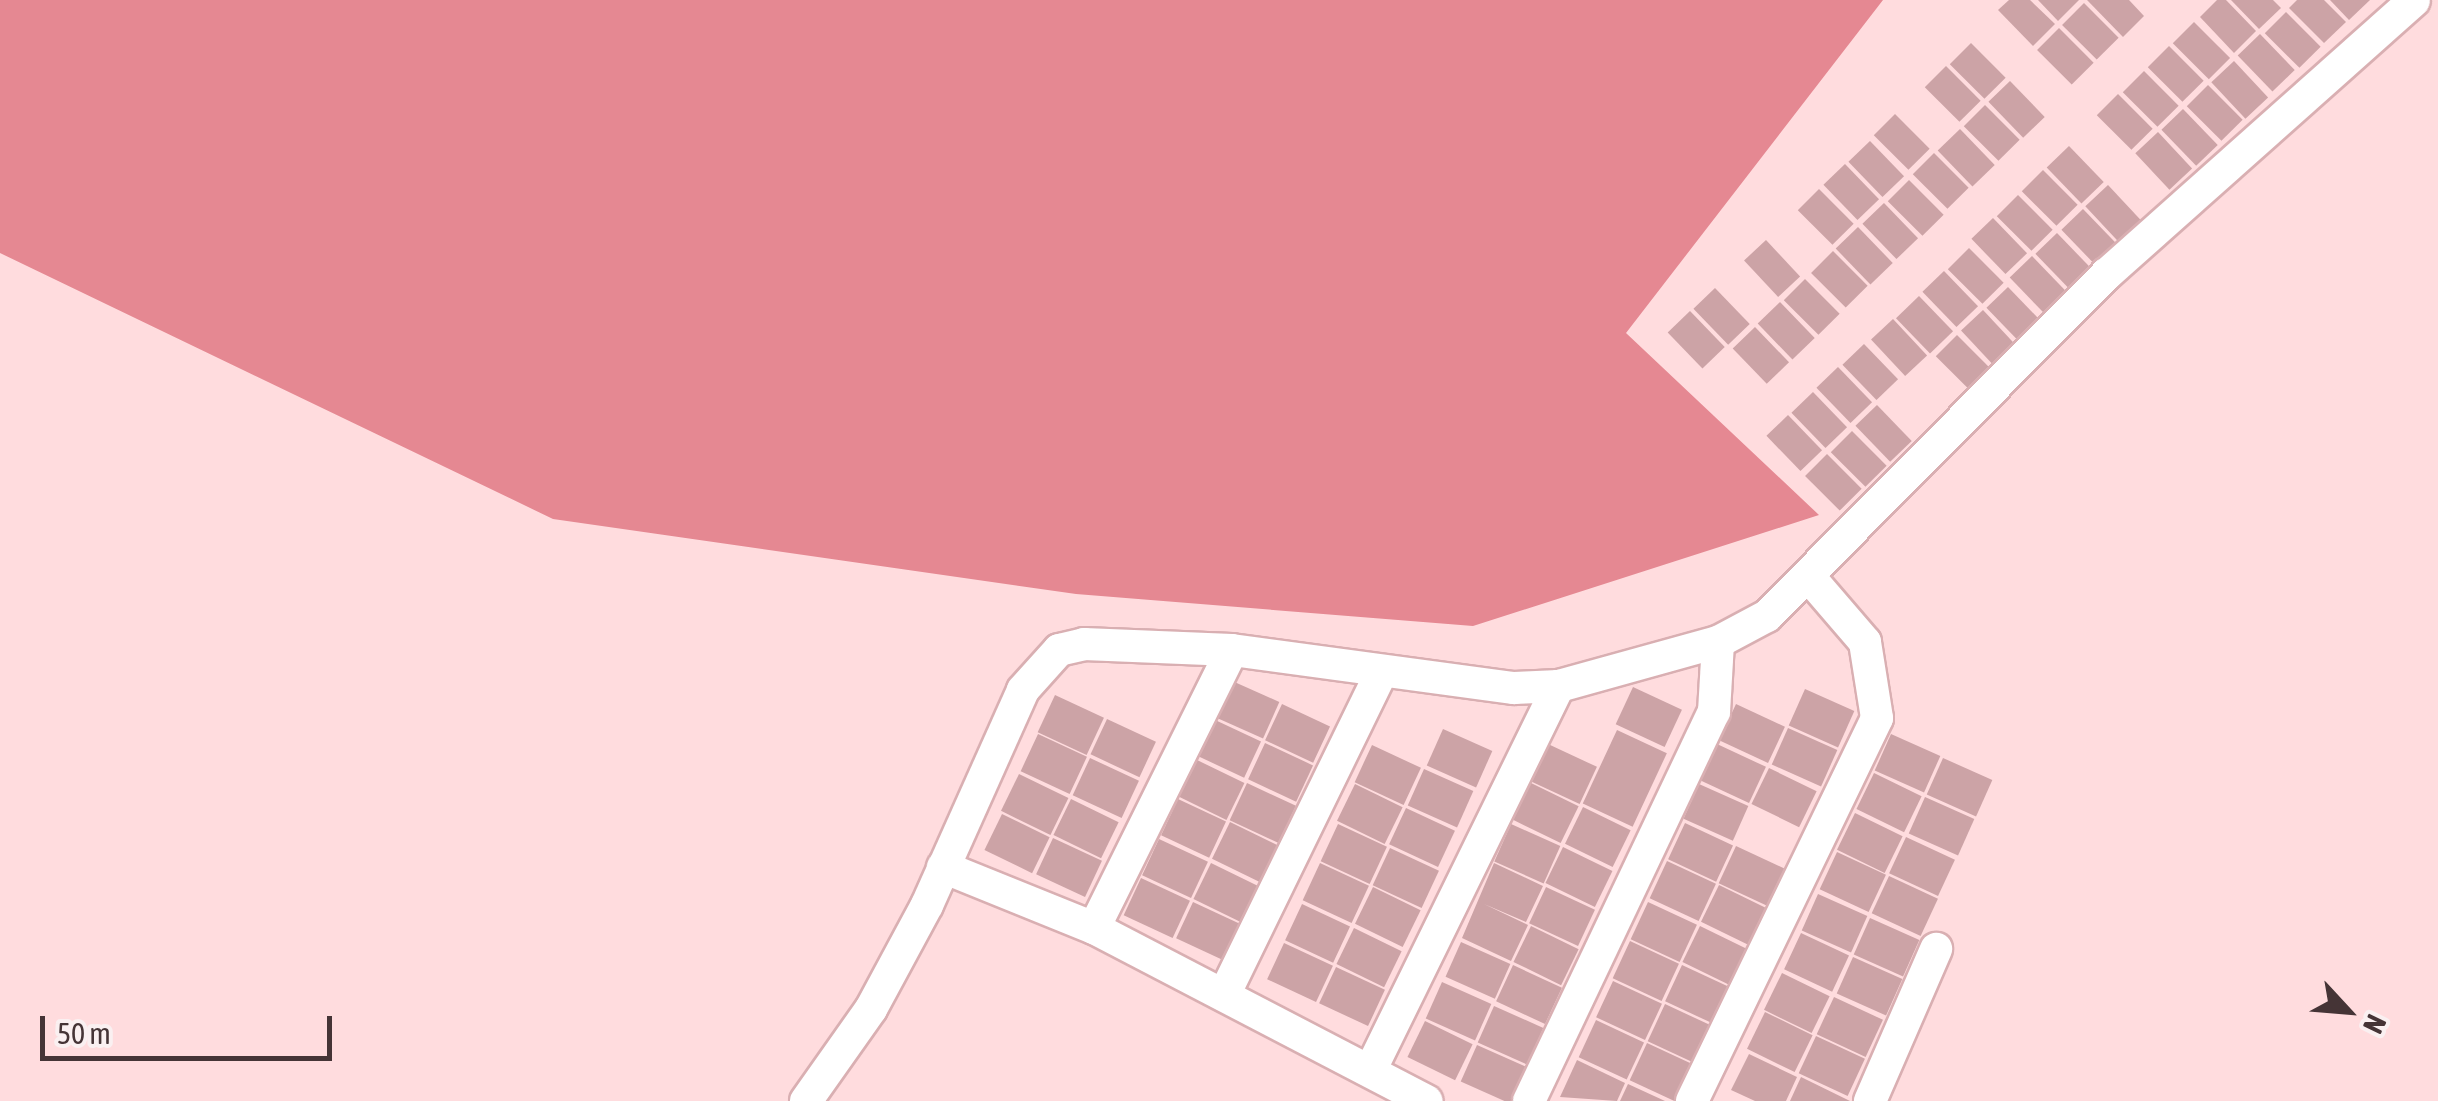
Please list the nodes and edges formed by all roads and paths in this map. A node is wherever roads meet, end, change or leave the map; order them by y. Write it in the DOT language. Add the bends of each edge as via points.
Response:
graph roads {
  1 [pos="2414,0"];
  2 [pos="1809,577"];
  3 [pos="1718,642"];
  4 [pos="1232,650"];
  5 [pos="1380,674"];
  6 [pos="1559,686"];
  7 [pos="942,867"];
  8 [pos="1094,928"];
  9 [pos="1936,949"];
  10 [pos="1224,996"];
  11 [pos="1370,1071"];
  12 [pos="806,1101"];
  13 [pos="1427,1101"];
  14 [pos="1529,1101"];
  15 [pos="1692,1101"];
  16 [pos="1870,1101"];
  1 -- 2 [label="street" via="2107,274"];
  2 -- 3 [label="street" via="1767,616"];
  2 -- 15 [label="street" via="1866,642 1877,718"];
  3 -- 6 [label="street"];
  3 -- 14 [label="street" via="1714,712"];
  4 -- 5 [label="street"];
  4 -- 7 [label="street" via="1084,644 1059,650 1023,690"];
  4 -- 8 [label="street"];
  5 -- 6 [label="street" via="1514,688"];
  5 -- 10 [label="street"];
  6 -- 11 [label="street"];
  7 -- 8 [label="street"];
  7 -- 12 [label="street" via="872,1008"];
  8 -- 10 [label="street"];
  9 -- 16 [label="street"];
  10 -- 11 [label="street"];
  11 -- 13 [label="street"];
}
